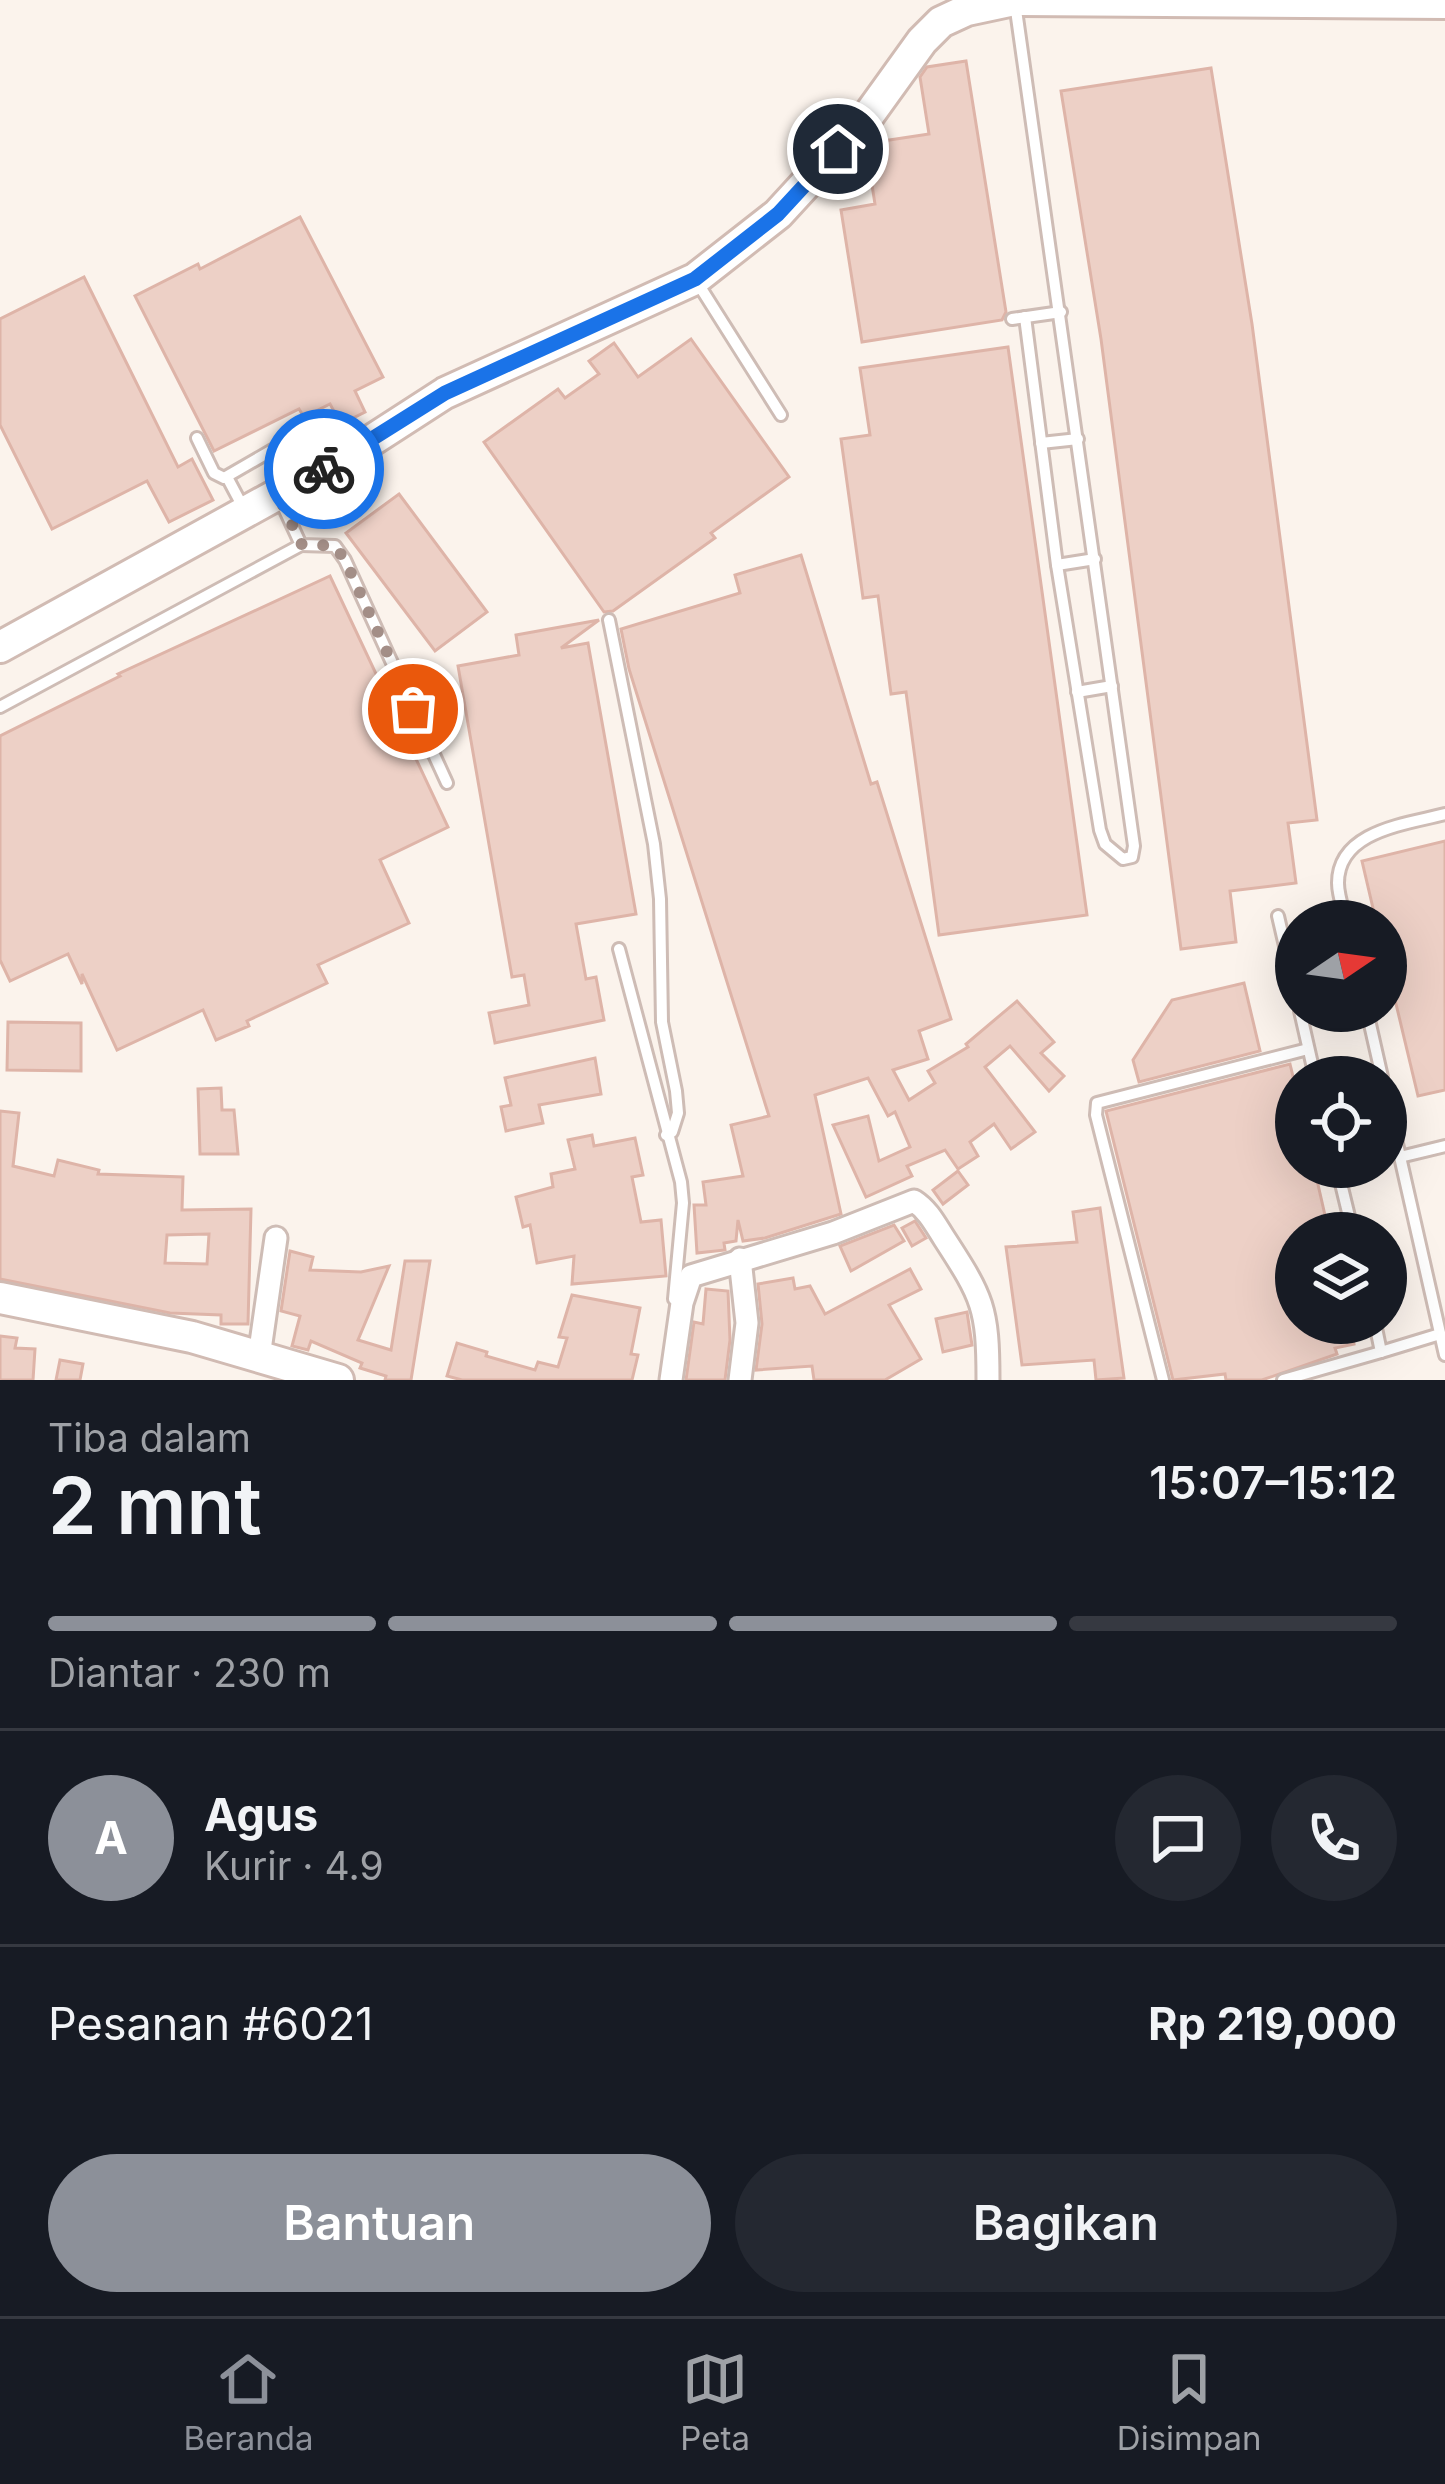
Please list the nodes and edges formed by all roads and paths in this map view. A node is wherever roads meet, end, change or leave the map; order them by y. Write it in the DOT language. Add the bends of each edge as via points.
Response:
graph roads {
  1 [pos="1016,0"];
  2 [pos="1445,3"];
  3 [pos="695,279"];
  4 [pos="1061,312"];
  5 [pos="781,415"];
  6 [pos="326,418"];
  7 [pos="197,438"];
  8 [pos="1078,439"];
  9 [pos="1041,443"];
  10 [pos="227,477"];
  11 [pos="278,494"];
  12 [pos="246,512"];
  13 [pos="301,544"];
  14 [pos="1095,560"];
  15 [pos="1057,565"];
  16 [pos="609,620"];
  17 [pos="0,647"];
  18 [pos="1112,686"];
  19 [pos="1077,692"];
  20 [pos="0,707"];
  21 [pos="447,783"];
  22 [pos="1445,814"];
  23 [pos="1341,900"];
  24 [pos="620,949"];
  25 [pos="1305,1032"];
  26 [pos="1309,1049"];
  27 [pos="1310,1056"];
  28 [pos="666,1135"];
  29 [pos="1445,1146"];
  30 [pos="1407,1155"];
  31 [pos="1407,1188"];
  32 [pos="276,1238"];
  33 [pos="740,1259"];
  34 [pos="0,1298"];
  35 [pos="1440,1334"];
  36 [pos="1379,1344"];
  37 [pos="1381,1352"];
  38 [pos="1445,1355"];
  39 [pos="259,1358"];
  40 [pos="338,1380"];
  41 [pos="668,1380"];
  42 [pos="740,1380"];
  43 [pos="988,1380"];
  44 [pos="1162,1380"];
  45 [pos="1283,1380"];
  1 -- 2 [label="street"];
  1 -- 3 [label="street" via="941,22 778,214"];
  1 -- 4 [label="lane"];
  3 -- 5 [label="lane"];
  3 -- 11 [label="street" via="445,393"];
  4 -- 8 [label="lane"];
  4 -- 9 [label="lane" via="1018,318"];
  6 -- 10 [label="lane"];
  7 -- 10 [label="lane" via="217,476"];
  8 -- 9 [label="lane"];
  8 -- 14 [label="lane"];
  9 -- 15 [label="lane"];
  10 -- 12 [label="lane"];
  11 -- 12 [label="street"];
  11 -- 13 [label="lane"];
  12 -- 17 [label="street"];
  13 -- 20 [label="lane"];
  13 -- 21 [label="lane" via="335,546 345,560"];
  14 -- 15 [label="lane"];
  14 -- 18 [label="lane"];
  15 -- 19 [label="lane"];
  16 -- 28 [label="lane" via="654,844 662,1022 678,1112"];
  18 -- 19 [label="lane"];
  18 -- 19 [label="lane" via="1134,846 1124,859 1100,830"];
  22 -- 23 [label="lane" via="1353,847 1342,865"];
  24 -- 28 [label="lane"];
  25 -- 26 [label="lane"];
  26 -- 27 [label="lane"];
  26 -- 44 [label="lane" via="1097,1102"];
  28 -- 41 [label="lane" via="682,1203"];
  29 -- 30 [label="lane"];
  31 -- 35 [label="lane"];
  32 -- 39 [label="street"];
  33 -- 41 [label="street" via="688,1279"];
  33 -- 42 [label="street" via="747,1323"];
  33 -- 43 [label="street" via="920,1203 980,1295"];
  34 -- 39 [label="street"];
  35 -- 37 [label="lane"];
  35 -- 38 [label="lane"];
  36 -- 37 [label="lane"];
  37 -- 45 [label="lane"];
  39 -- 40 [label="street"];
}
